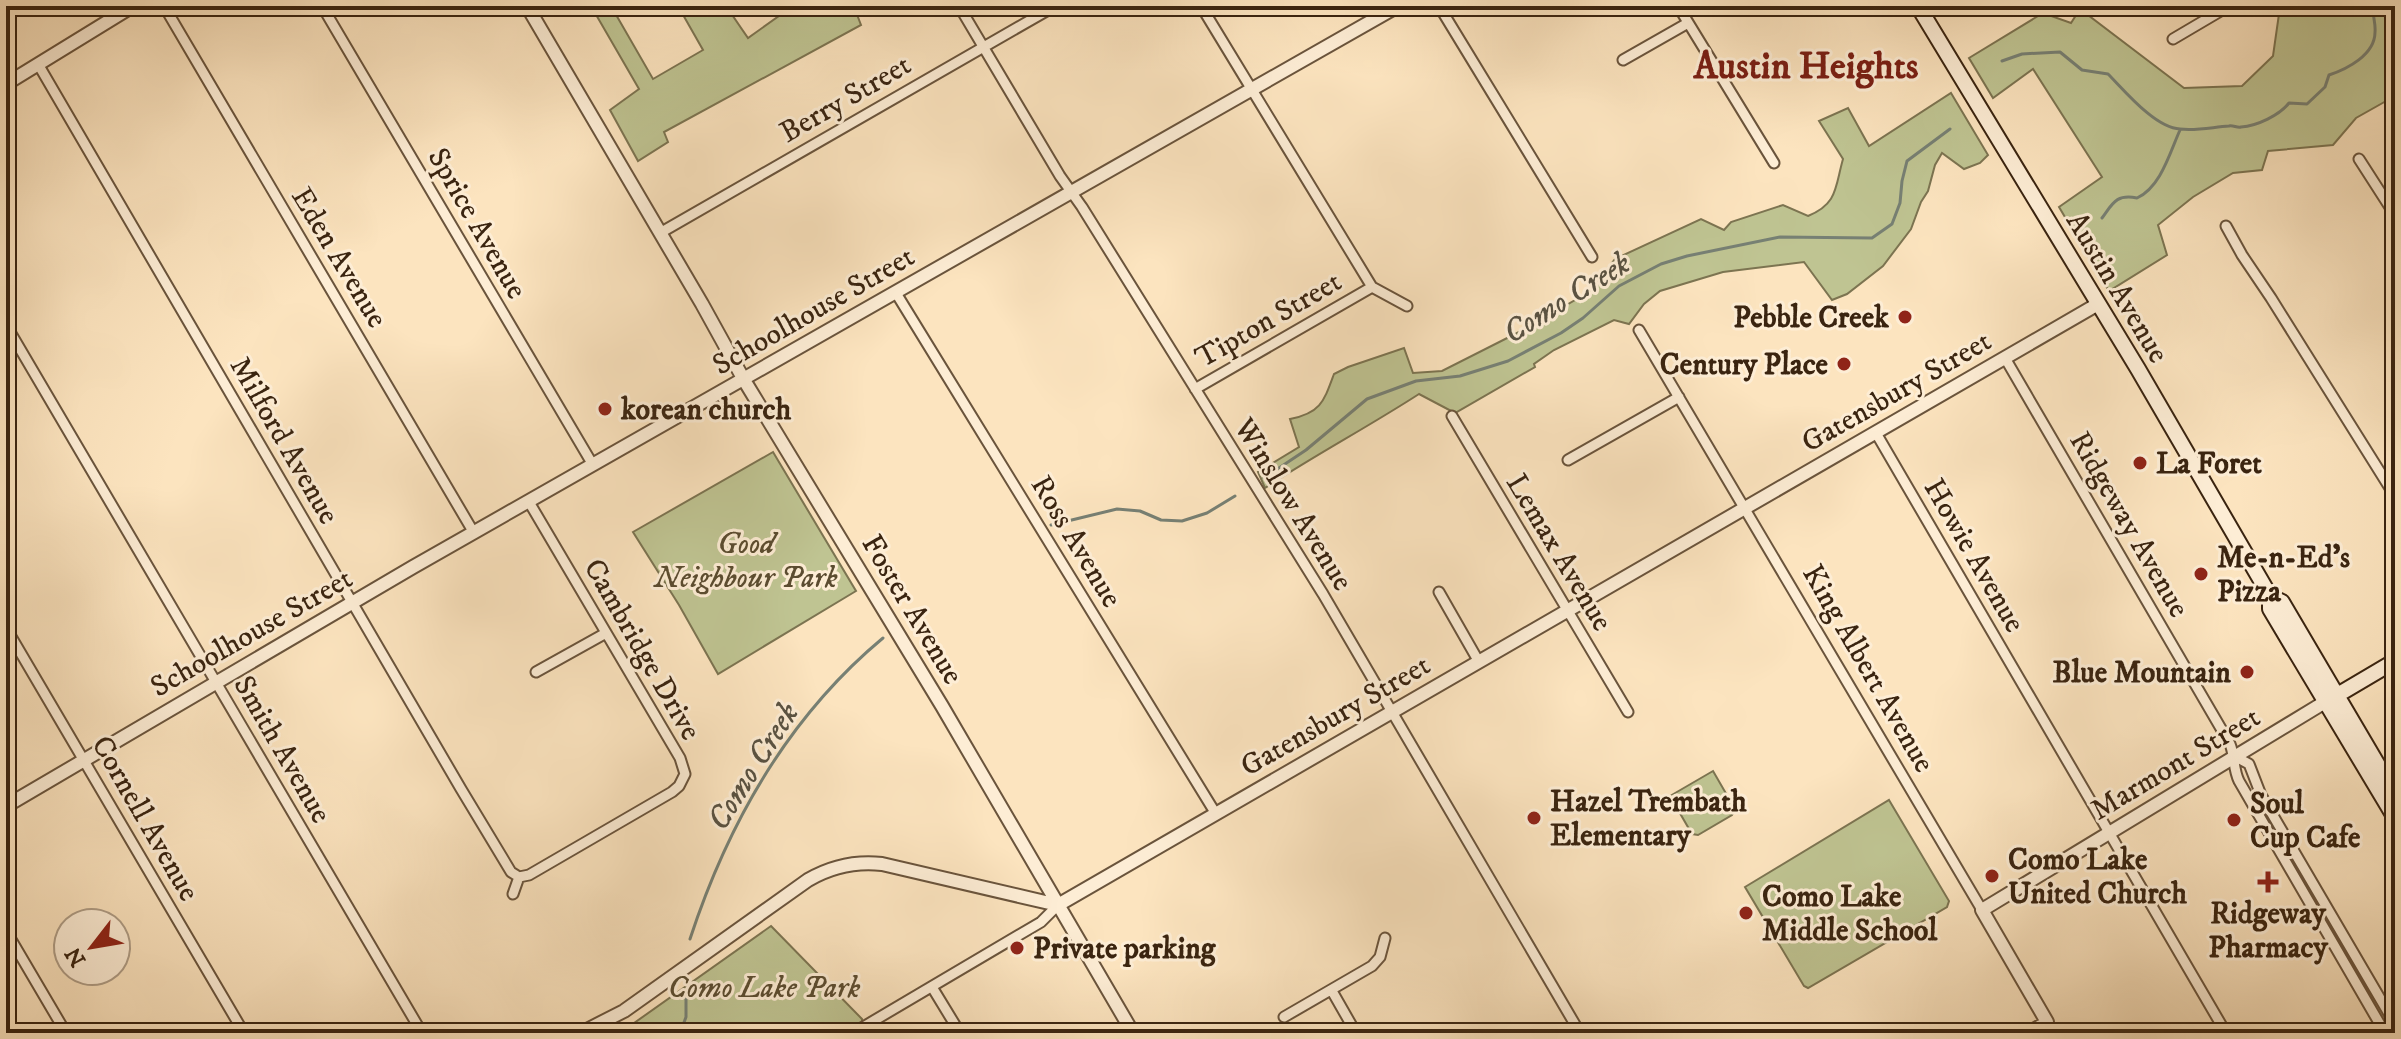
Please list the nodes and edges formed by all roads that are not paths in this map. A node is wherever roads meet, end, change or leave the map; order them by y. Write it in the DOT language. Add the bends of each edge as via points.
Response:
graph roads {
  1 [pos="133,6"];
  2 [pos="164,6"];
  3 [pos="322,6"];
  4 [pos="527,6"];
  5 [pos="959,6"];
  6 [pos="1055,6"];
  7 [pos="1201,6"];
  8 [pos="1398,6"];
  9 [pos="1439,6"];
  10 [pos="1678,6"];
  11 [pos="1918,6"];
  12 [pos="2229,6"];
  13 [pos="1688,23"];
  14 [pos="2173,39"];
  15 [pos="983,46"];
  16 [pos="1623,60"];
  17 [pos="38,64"];
  18 [pos="6,84"];
  19 [pos="1252,92"];
  20 [pos="2359,159"];
  21 [pos="1774,163"];
  22 [pos="1073,192"];
  23 [pos="2395,215"];
  24 [pos="2226,226"];
  25 [pos="660,233"];
  26 [pos="1592,257"];
  27 [pos="1372,287"];
  28 [pos="896,293"];
  29 [pos="2098,304"];
  30 [pos="1407,306"];
  31 [pos="6,325"];
  32 [pos="1639,330"];
  33 [pos="2005,358"];
  34 [pos="744,380"];
  35 [pos="1195,389"];
  36 [pos="1679,397"];
  37 [pos="1452,416"];
  38 [pos="1876,433"];
  39 [pos="1568,460"];
  40 [pos="593,465"];
  41 [pos="2395,496"];
  42 [pos="529,502"];
  43 [pos="1746,509"];
  44 [pos="474,533"];
  45 [pos="1439,592"];
  46 [pos="353,603"];
  47 [pos="1568,611"];
  48 [pos="6,628"];
  49 [pos="606,633"];
  50 [pos="2395,661"];
  51 [pos="1479,662"];
  52 [pos="536,672"];
  53 [pos="216,682"];
  54 [pos="2330,699"];
  55 [pos="1628,712"];
  56 [pos="1392,713"];
  57 [pos="2236,757"];
  58 [pos="84,761"];
  59 [pos="2395,794"];
  60 [pos="6,806"];
  61 [pos="1216,814"];
  62 [pos="2395,818"];
  63 [pos="2110,833"];
  64 [pos="519,877"];
  65 [pos="513,894"];
  66 [pos="1058,905"];
  67 [pos="1982,910"];
  68 [pos="6,931"];
  69 [pos="1385,938"];
  70 [pos="932,987"];
  71 [pos="1332,991"];
  72 [pos="1284,1017"];
  73 [pos="2395,1024"];
  74 [pos="2050,1028"];
  75 [pos="66,1033"];
  76 [pos="244,1033"];
  77 [pos="422,1033"];
  78 [pos="581,1033"];
  79 [pos="853,1033"];
  80 [pos="960,1033"];
  81 [pos="1133,1033"];
  82 [pos="1356,1033"];
  83 [pos="1580,1033"];
  84 [pos="2029,1033"];
  85 [pos="2226,1033"];
  86 [pos="2385,1033"];
  1 -- 17 [label="street"];
  2 -- 44 [label="street, Eden Avenue"];
  3 -- 40 [label="street, Sprice Avenue"];
  4 -- 25 [label="street, Foster Avenue"];
  5 -- 15 [label="street, Winslow Avenue"];
  6 -- 15 [label="street, Berry Street"];
  7 -- 19 [label="street"];
  8 -- 19 [label="street, Schoolhouse Street"];
  9 -- 26 [label="street"];
  10 -- 13 [label="street"];
  11 -- 29 [label="main road, Austin Avenue"];
  12 -- 14 [label="street"];
  13 -- 16 [label="street"];
  13 -- 21 [label="street"];
  15 -- 22 [label="street, Winslow Avenue"];
  15 -- 25 [label="street, Berry Street"];
  17 -- 18 [label="street"];
  17 -- 46 [label="street, Milford Avenue"];
  19 -- 22 [label="street, Schoolhouse Street"];
  19 -- 27 [label="street"];
  20 -- 23 [label="street"];
  22 -- 28 [label="street, Schoolhouse Street"];
  22 -- 35 [label="street, Winslow Avenue"];
  24 -- 41 [label="street"];
  25 -- 34 [label="street, Foster Avenue"];
  27 -- 30 [label="street, Tipton Street"];
  27 -- 35 [label="street, Tipton Street"];
  28 -- 34 [label="street, Schoolhouse Street"];
  28 -- 61 [label="street, Ross Avenue"];
  29 -- 33 [label="street, Gatensbury Street"];
  29 -- 54 [label="main road, Austin Avenue" via="2270,596 2270,609"];
  31 -- 53 [label="street, Smith Avenue"];
  32 -- 36 [label="street, King Albert Avenue"];
  33 -- 38 [label="street, Gatensbury Street"];
  33 -- 57 [label="street, Ridgeway Avenue"];
  34 -- 40 [label="street, Schoolhouse Street"];
  34 -- 66 [label="street, Foster Avenue"];
  35 -- 56 [label="street, Winslow Avenue"];
  36 -- 39 [label="street"];
  36 -- 43 [label="street, King Albert Avenue"];
  37 -- 47 [label="street, Lemax Avenue"];
  38 -- 43 [label="street, Gatensbury Street"];
  38 -- 63 [label="street, Howie Avenue"];
  40 -- 42 [label="street, Schoolhouse Street"];
  42 -- 44 [label="street, Schoolhouse Street"];
  42 -- 49 [label="street, Cambridge Drive"];
  43 -- 47 [label="street, Gatensbury Street"];
  43 -- 67 [label="street, King Albert Avenue"];
  44 -- 46 [label="street, Schoolhouse Street"];
  45 -- 51 [label="street"];
  46 -- 53 [label="street, Schoolhouse Street"];
  46 -- 64 [label="street, Milford Avenue" via="511,872"];
  47 -- 51 [label="street, Gatensbury Street"];
  47 -- 55 [label="street, Lemax Avenue"];
  48 -- 58 [label="street, Cornell Avenue"];
  49 -- 52 [label="street"];
  49 -- 64 [label="street, Cambridge Drive" via="680,758 683,780 672,792"];
  50 -- 54 [label="main road, Marmont Street"];
  51 -- 56 [label="street, Gatensbury Street"];
  53 -- 58 [label="street, Schoolhouse Street"];
  53 -- 77 [label="street, Smith Avenue"];
  54 -- 57 [label="street, Marmont Street"];
  54 -- 59 [label="main road, Austin Avenue"];
  54 -- 62 [label="main road, Austin Avenue"];
  56 -- 61 [label="street, Gatensbury Street"];
  56 -- 83 [label="street, Winslow Avenue"];
  57 -- 63 [label="street, Marmont Street"];
  57 -- 73 [label="street, Ridgeway Avenue" via="2249,764 2261,795"];
  57 -- 86 [label="street, Ridgeway Avenue" via="2239,781"];
  58 -- 60 [label="street, Schoolhouse Street"];
  58 -- 76 [label="street, Cornell Avenue"];
  61 -- 66 [label="street, Gatensbury Street"];
  63 -- 67 [label="street, Marmont Street"];
  63 -- 85 [label="street, Howie Avenue"];
  64 -- 65 [label="street"];
  66 -- 70 [label="street" via="1041,922"];
  66 -- 78 [label="street" via="882,864 834,867 619,1014"];
  66 -- 81 [label="street, Foster Avenue"];
  67 -- 74 [label="street, King Albert Avenue"];
  68 -- 75 [label="street"];
  69 -- 71 [label="street" via="1372,966"];
  70 -- 79 [label="street"];
  70 -- 80 [label="street"];
  71 -- 72 [label="street"];
  71 -- 82 [label="street"];
  74 -- 84 [label="street"];
}
